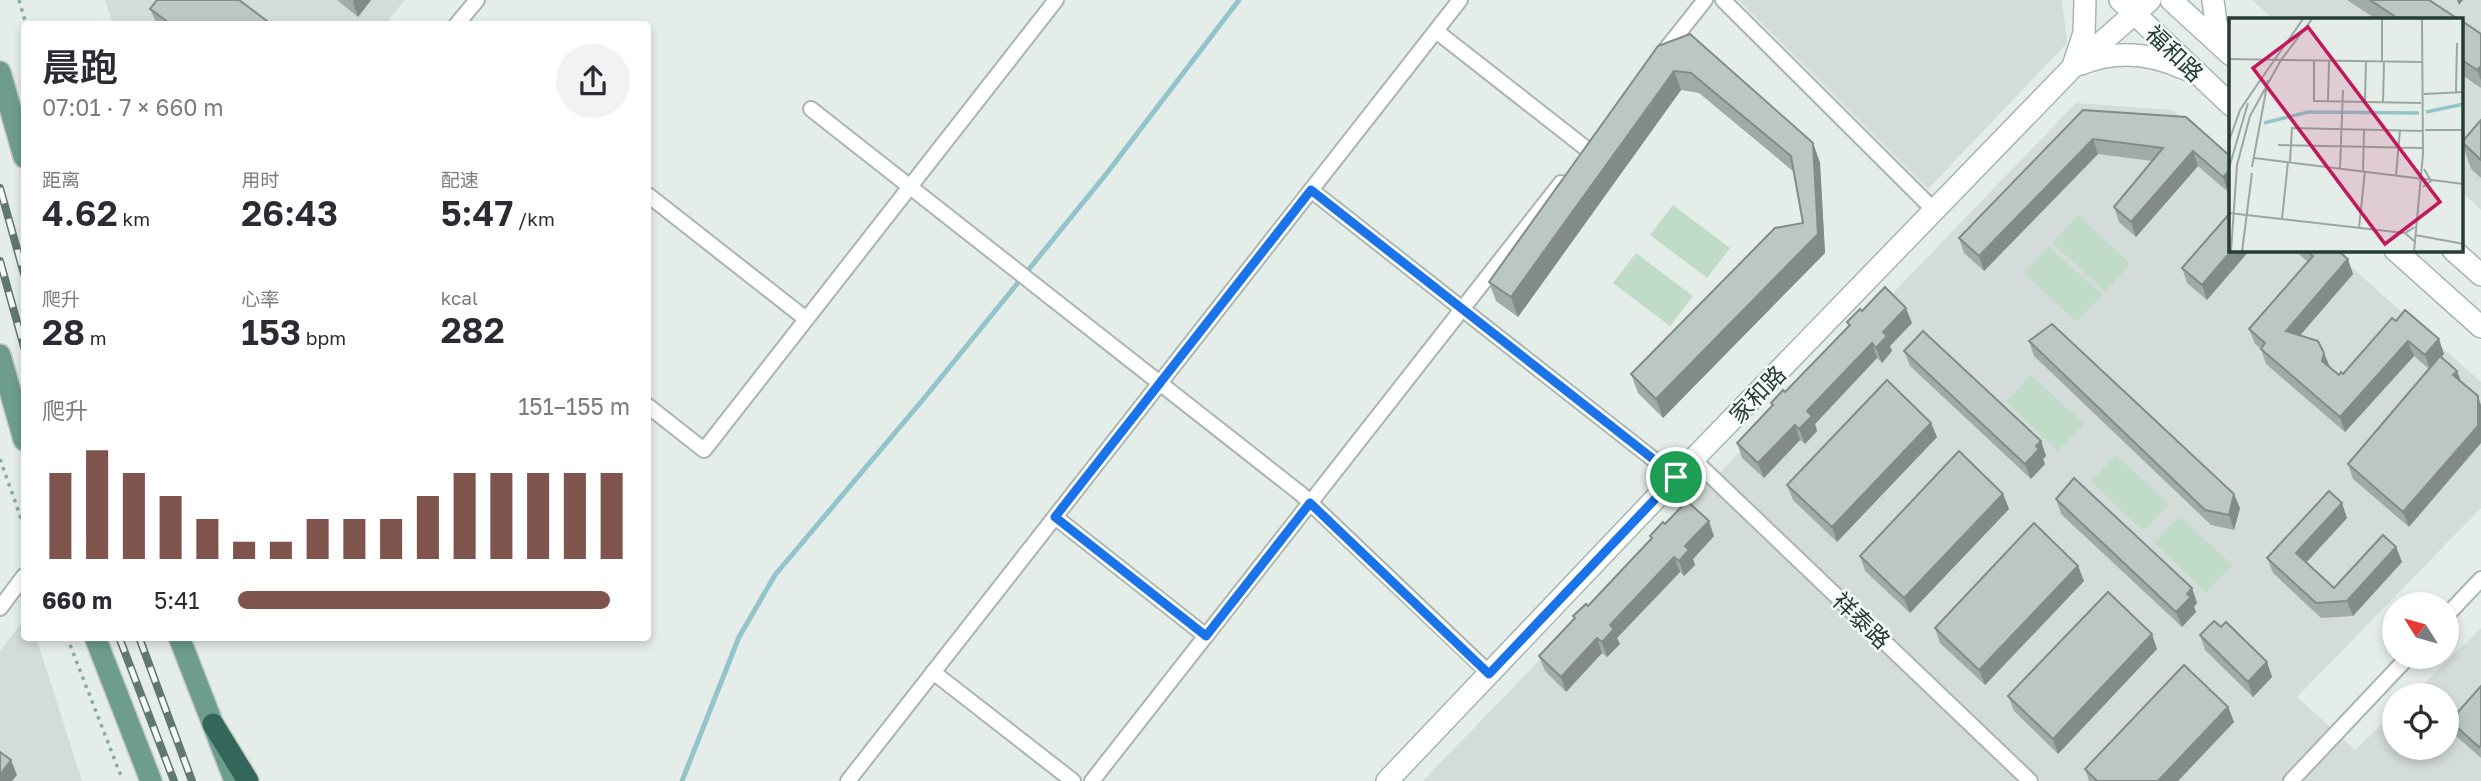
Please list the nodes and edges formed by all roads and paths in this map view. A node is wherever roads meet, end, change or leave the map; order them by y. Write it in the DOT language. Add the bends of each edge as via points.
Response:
graph roads {
  1 [pos="19,0"];
  2 [pos="477,0"];
  3 [pos="1056,0"];
  4 [pos="1460,0"];
  5 [pos="1705,0"];
  6 [pos="1723,0"];
  7 [pos="2085,0"];
  8 [pos="2150,0"];
  9 [pos="2171,0"];
  10 [pos="2213,0"];
  11 [pos="2127,7"];
  12 [pos="25,21"];
  13 [pos="460,21"];
  14 [pos="1436,31"];
  15 [pos="2229,53"];
  16 [pos="2229,54"];
  17 [pos="1654,64"];
  18 [pos="2072,68"];
  19 [pos="0,72"];
  20 [pos="2205,82"];
  21 [pos="2229,103"];
  22 [pos="811,109"];
  23 [pos="21,146"];
  24 [pos="910,187"];
  25 [pos="1311,190"];
  26 [pos="651,197"];
  27 [pos="1934,210"];
  28 [pos="2397,252"];
  29 [pos="2455,252"];
  30 [pos="2481,275"];
  31 [pos="1462,309"];
  32 [pos="806,319"];
  33 [pos="2481,327"];
  34 [pos="0,355"];
  35 [pos="1160,383"];
  36 [pos="651,408"];
  37 [pos="21,429"];
  38 [pos="0,459"];
  39 [pos="1693,459"];
  40 [pos="1676,477"];
  41 [pos="1310,503"];
  42 [pos="1055,517"];
  43 [pos="21,518"];
  44 [pos="2481,579"];
  45 [pos="21,580"];
  46 [pos="2459,602"];
  47 [pos="0,608"];
  48 [pos="1206,636"];
  49 [pos="69,641"];
  50 [pos="97,641"];
  51 [pos="181,641"];
  52 [pos="2397,669"];
  53 [pos="933,671"];
  54 [pos="1489,674"];
  55 [pos="213,724"];
  56 [pos="121,776"];
  57 [pos="151,781"];
  58 [pos="235,781"];
  59 [pos="248,781"];
  60 [pos="848,781"];
  61 [pos="1073,781"];
  62 [pos="1092,781"];
  63 [pos="1387,781"];
  64 [pos="2030,781"];
  65 [pos="2291,781"];
  1 -- 12 [label="path"];
  2 -- 13 [label="street"];
  3 -- 24 [label="street"];
  4 -- 14 [label="street"];
  5 -- 17 [label="street"];
  6 -- 27 [label="street"];
  7 -- 18 [label="street" via="2084,33"];
  8 -- 11 [label="street, 家和路"];
  9 -- 16 [label="street, 福和路"];
  10 -- 15 [label="street" via="2216,23"];
  11 -- 18 [label="street, 家和路"];
  11 -- 20 [label="street, 福和路"];
  14 -- 25 [label="street"];
  14 -- 31 [label="street" via="1583,155"];
  18 -- 20 [label="street" via="2110,55 2151,57"];
  18 -- 27 [label="street, 家和路"];
  19 -- 23 [label="main road"];
  20 -- 21 [label="street, 福和路"];
  22 -- 24 [label="street"];
  24 -- 32 [label="street"];
  24 -- 35 [label="street"];
  25 -- 31 [label="street"];
  25 -- 35 [label="street"];
  26 -- 32 [label="street"];
  27 -- 39 [label="street, 家和路"];
  28 -- 33 [label="street"];
  29 -- 30 [label="street"];
  31 -- 40 [label="street"];
  31 -- 41 [label="street"];
  32 -- 36 [label="street" via="704,450"];
  34 -- 37 [label="main road"];
  35 -- 41 [label="street"];
  35 -- 42 [label="street"];
  38 -- 43 [label="path"];
  39 -- 40 [label="street, 家和路"];
  39 -- 64 [label="street, 祥泰路"];
  40 -- 54 [label="street, 家和路"];
  41 -- 48 [label="street"];
  41 -- 54 [label="street"];
  42 -- 48 [label="street"];
  42 -- 53 [label="street"];
  44 -- 46 [label="street"];
  45 -- 47 [label="street"];
  48 -- 62 [label="street"];
  49 -- 56 [label="path"];
  50 -- 57 [label="main road"];
  51 -- 55 [label="main road"];
  52 -- 65 [label="street"];
  53 -- 60 [label="street"];
  53 -- 61 [label="street"];
  54 -- 63 [label="street, 家和路"];
  55 -- 58 [label="main road"];
  55 -- 59 [label="highway"];
}
